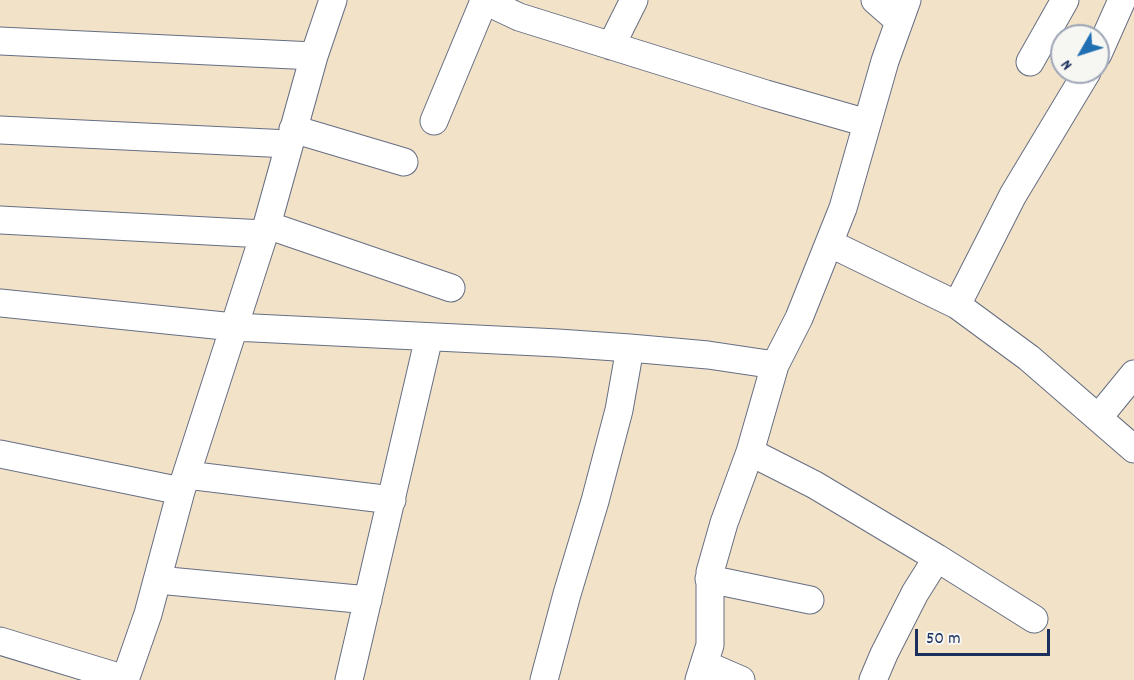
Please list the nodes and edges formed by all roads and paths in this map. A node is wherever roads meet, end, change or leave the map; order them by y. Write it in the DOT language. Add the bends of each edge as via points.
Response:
graph roads {
  1 [pos="333,0"];
  2 [pos="484,0"];
  3 [pos="634,0"];
  4 [pos="875,0"];
  5 [pos="1065,0"];
  6 [pos="1122,0"];
  7 [pos="903,10"];
  8 [pos="1110,27"];
  9 [pos="0,41"];
  10 [pos="611,46"];
  11 [pos="314,56"];
  12 [pos="1030,62"];
  13 [pos="1080,84"];
  14 [pos="434,121"];
  15 [pos="867,123"];
  16 [pos="0,130"];
  17 [pos="291,136"];
  18 [pos="404,162"];
  19 [pos="0,220"];
  20 [pos="265,230"];
  21 [pos="829,243"];
  22 [pos="451,288"];
  23 [pos="0,303"];
  24 [pos="957,305"];
  25 [pos="234,327"];
  26 [pos="429,337"];
  27 [pos="630,348"];
  28 [pos="776,365"];
  29 [pos="1134,374"];
  30 [pos="1098,418"];
  31 [pos="1134,449"];
  32 [pos="750,452"];
  33 [pos="0,454"];
  34 [pos="184,483"];
  35 [pos="392,500"];
  36 [pos="937,558"];
  37 [pos="709,579"];
  38 [pos="158,580"];
  39 [pos="368,600"];
  40 [pos="810,600"];
  41 [pos="1035,619"];
  42 [pos="0,641"];
  43 [pos="701,672"];
  44 [pos="125,680"];
  45 [pos="349,680"];
  46 [pos="544,680"];
  47 [pos="741,680"];
  48 [pos="873,680"];
  1 -- 11 [label="street"];
  2 -- 10 [label="street" via="519,17"];
  2 -- 14 [label="street"];
  3 -- 10 [label="street"];
  4 -- 7 [label="street"];
  5 -- 12 [label="street"];
  6 -- 8 [label="street"];
  7 -- 15 [label="street"];
  9 -- 11 [label="street"];
  10 -- 15 [label="street"];
  11 -- 17 [label="street"];
  13 -- 24 [label="street" via="1012,195"];
  15 -- 21 [label="street" via="852,181"];
  16 -- 17 [label="street"];
  17 -- 18 [label="street"];
  17 -- 20 [label="street"];
  19 -- 20 [label="street"];
  20 -- 22 [label="street"];
  20 -- 25 [label="street"];
  21 -- 24 [label="street"];
  21 -- 28 [label="street"];
  23 -- 25 [label="street"];
  24 -- 30 [label="street" via="1029,358"];
  25 -- 26 [label="street"];
  25 -- 34 [label="street"];
  26 -- 27 [label="street"];
  26 -- 35 [label="street"];
  27 -- 28 [label="street"];
  27 -- 46 [label="street" via="619,410"];
  28 -- 32 [label="street"];
  29 -- 30 [label="street"];
  30 -- 31 [label="street"];
  32 -- 36 [label="street" via="815,485"];
  32 -- 37 [label="street"];
  33 -- 34 [label="street"];
  34 -- 35 [label="street"];
  34 -- 38 [label="street"];
  35 -- 39 [label="street"];
  36 -- 41 [label="street"];
  36 -- 48 [label="street" via="915,593"];
  37 -- 40 [label="street"];
  37 -- 43 [label="street" via="710,645"];
  38 -- 39 [label="street"];
  38 -- 44 [label="street"];
  39 -- 45 [label="street"];
  42 -- 44 [label="street"];
  43 -- 47 [label="street"];
}
